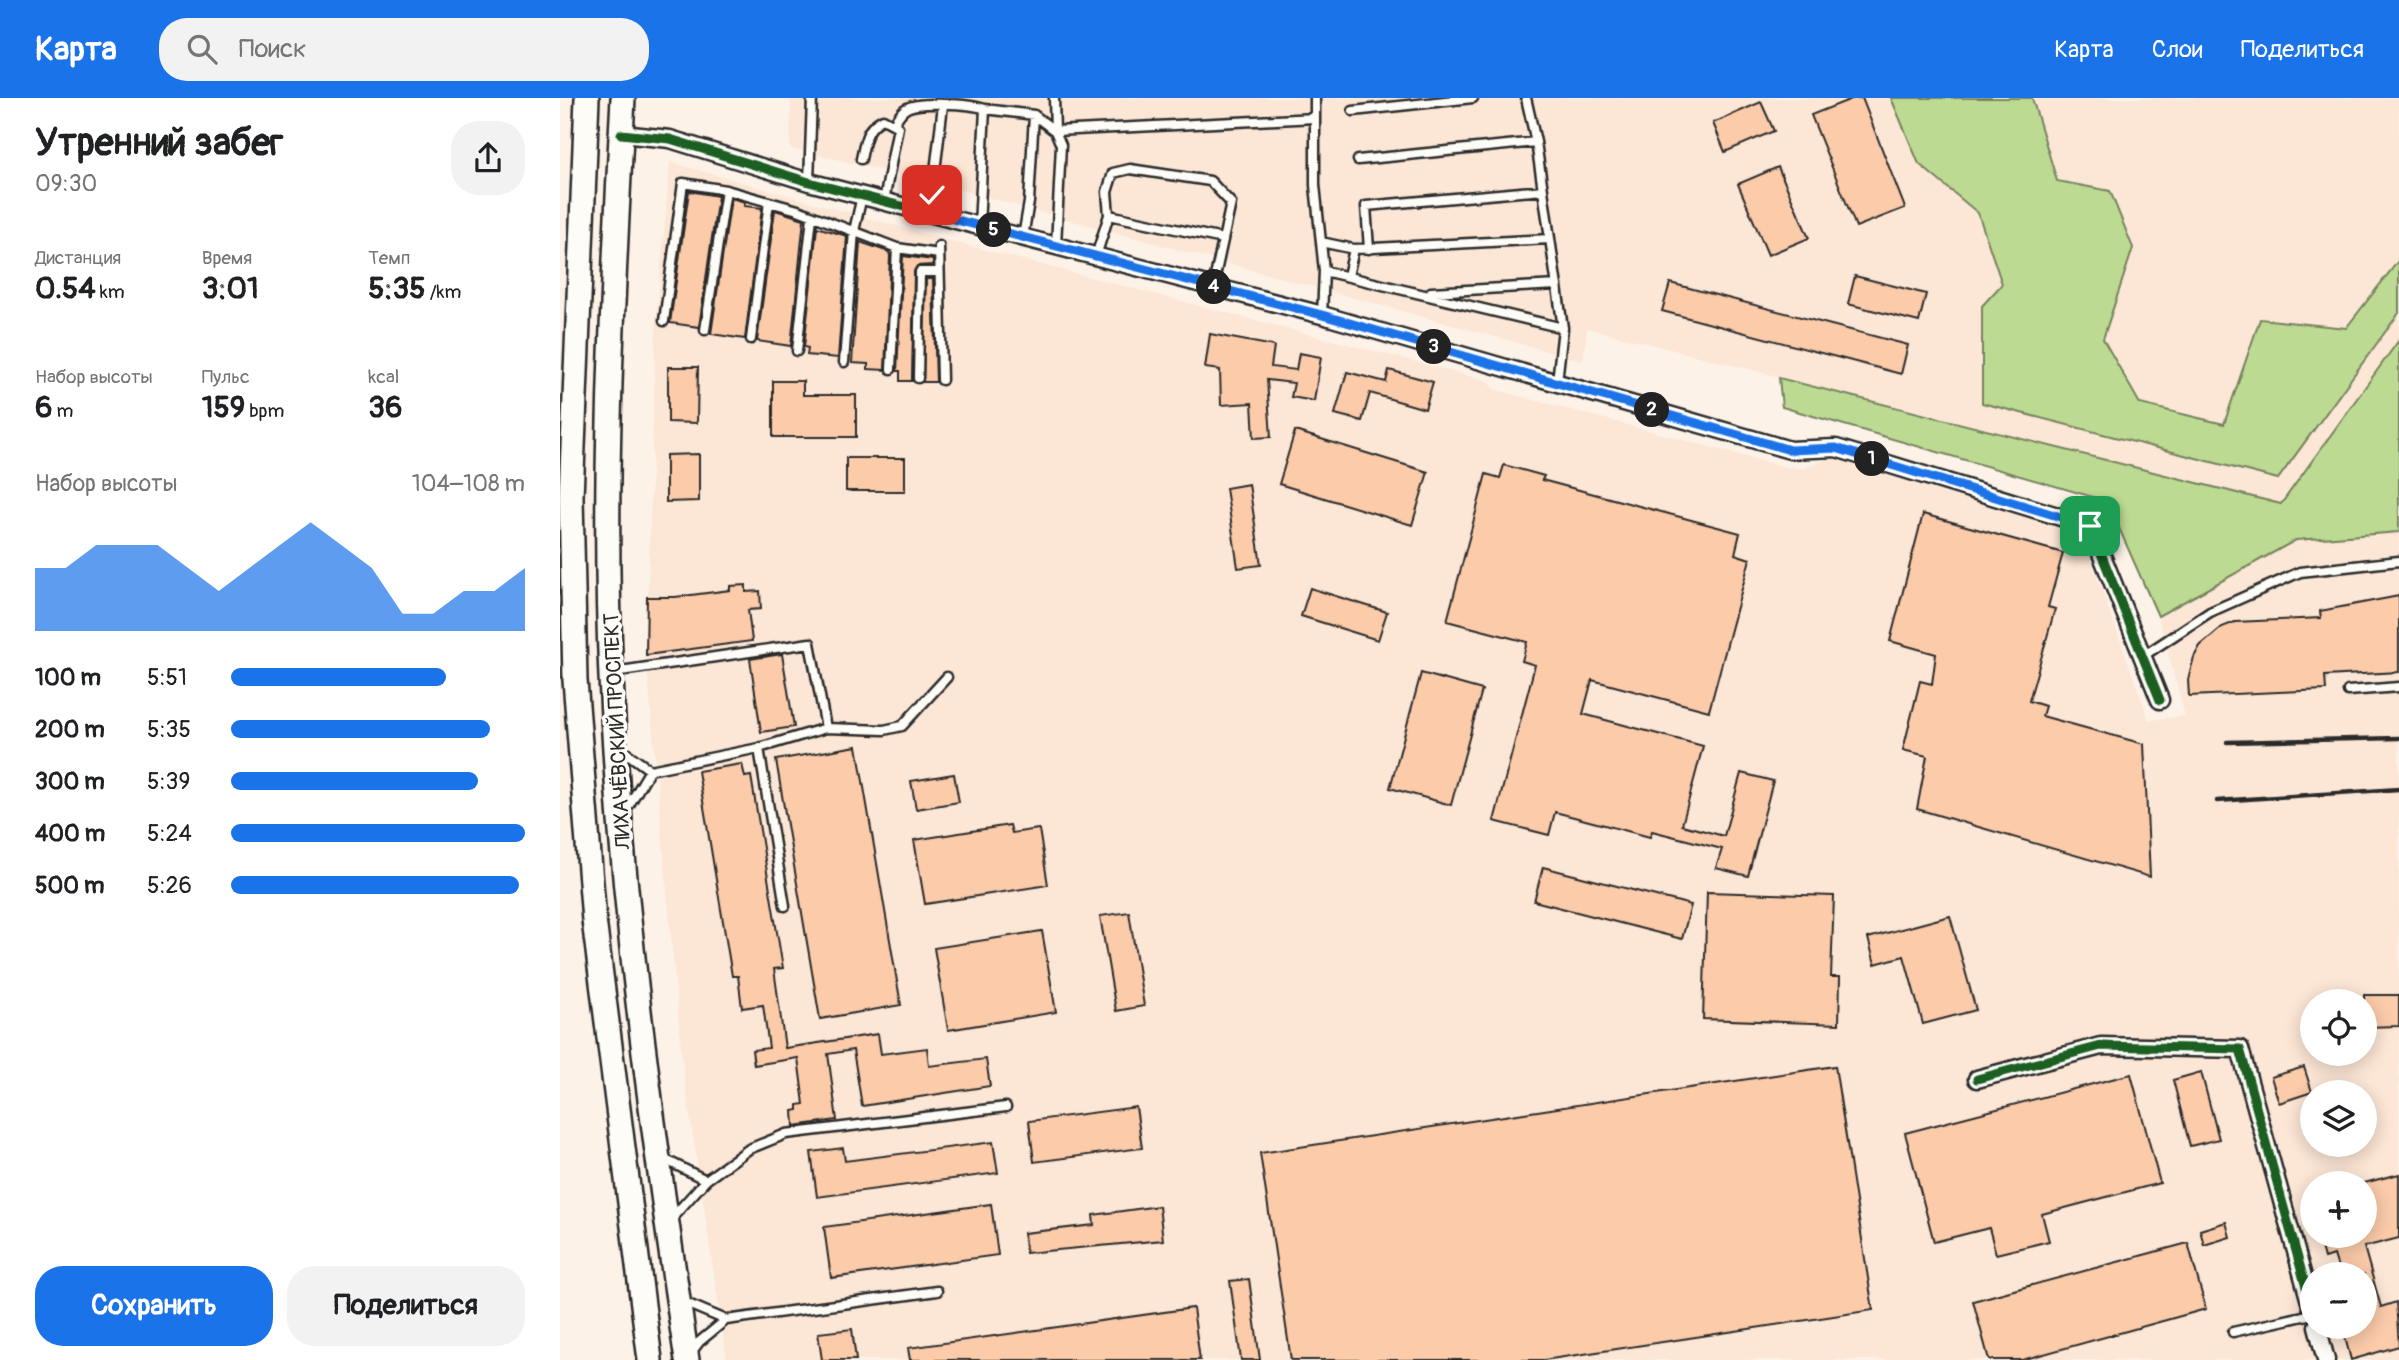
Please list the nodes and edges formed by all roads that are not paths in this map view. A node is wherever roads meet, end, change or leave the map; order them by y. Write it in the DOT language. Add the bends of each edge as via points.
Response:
graph roads {
  1 [pos="587,98"];
  2 [pos="623,98"];
  3 [pos="812,98"];
  4 [pos="1054,98"];
  5 [pos="1315,98"];
  6 [pos="1473,98"];
  7 [pos="1526,98"];
  8 [pos="943,105"];
  9 [pos="985,109"];
  10 [pos="1353,111"];
  11 [pos="1034,115"];
  12 [pos="1315,118"];
  13 [pos="894,123"];
  14 [pos="1055,131"];
  15 [pos="621,134"];
  16 [pos="1536,142"];
  17 [pos="861,159"];
  18 [pos="1358,160"];
  19 [pos="809,182"];
  20 [pos="726,190"];
  21 [pos="1543,190"];
  22 [pos="862,196"];
  23 [pos="884,201"];
  24 [pos="769,202"];
  25 [pos="930,213"];
  26 [pos="1110,215"];
  27 [pos="812,218"];
  28 [pos="979,226"];
  29 [pos="854,231"];
  30 [pos="1023,237"];
  31 [pos="1223,239"];
  32 [pos="1550,239"];
  33 [pos="1321,242"];
  34 [pos="1056,246"];
  35 [pos="897,248"];
  36 [pos="1354,249"];
  37 [pos="1369,249"];
  38 [pos="1096,256"];
  39 [pos="1324,271"];
  40 [pos="939,272"];
  41 [pos="1348,276"];
  42 [pos="1557,285"];
  43 [pos="1213,286"];
  44 [pos="1422,292"];
  45 [pos="1322,315"];
  46 [pos="664,321"];
  47 [pos="1563,328"];
  48 [pos="705,330"];
  49 [pos="751,339"];
  50 [pos="797,351"];
  51 [pos="844,362"];
  52 [pos="891,369"];
  53 [pos="918,378"];
  54 [pos="942,380"];
  55 [pos="1557,382"];
  56 [pos="2399,561"];
  57 [pos="2143,656"];
  58 [pos="611,673"];
  59 [pos="947,677"];
  60 [pos="2399,687"];
  61 [pos="2348,691"];
  62 [pos="2161,700"];
  63 [pos="826,727"];
  64 [pos="615,744"];
  65 [pos="760,748"];
  66 [pos="650,770"];
  67 [pos="621,820"];
  68 [pos="785,906"];
  69 [pos="1976,1079"];
  70 [pos="1006,1107"];
  71 [pos="659,1157"];
  72 [pos="706,1180"];
  73 [pos="668,1225"];
  74 [pos="2300,1267"];
  75 [pos="937,1291"];
  76 [pos="678,1299"];
  77 [pos="2300,1314"];
  78 [pos="726,1320"];
  79 [pos="2233,1332"];
  80 [pos="2320,1339"];
  81 [pos="650,1360"];
  82 [pos="687,1360"];
  83 [pos="2326,1360"];
  1 -- 81 [label="main road, ЛИХАЧЁВСКИЙ ПРОСПЕКТ" via="571,497 575,680 594,920"];
  2 -- 15 [label="main road, ЛИХАЧЁВСКИЙ ПРОСПЕКТ"];
  3 -- 19 [label="lane"];
  4 -- 14 [label="lane"];
  5 -- 12 [label="lane"];
  6 -- 10 [label="lane"];
  7 -- 16 [label="lane"];
  8 -- 9 [label="lane"];
  8 -- 13 [label="lane" via="909,107"];
  8 -- 25 [label="lane"];
  9 -- 11 [label="lane"];
  9 -- 28 [label="lane"];
  11 -- 14 [label="lane"];
  11 -- 30 [label="lane"];
  12 -- 14 [label="lane"];
  12 -- 33 [label="lane"];
  13 -- 17 [label="lane" via="883,119 873,124"];
  13 -- 23 [label="lane" via="898,132"];
  14 -- 34 [label="lane" via="1060,145"];
  15 -- 19 [label="street" via="670,139"];
  15 -- 58 [label="main road, ЛИХАЧЁВСКИЙ ПРОСПЕКТ" via="609,386"];
  16 -- 18 [label="lane"];
  16 -- 21 [label="lane"];
  19 -- 22 [label="street"];
  20 -- 24 [label="lane"];
  20 -- 46 [label="lane" via="683,183"];
  20 -- 48 [label="lane"];
  21 -- 32 [label="lane"];
  21 -- 37 [label="lane" via="1366,205"];
  22 -- 23 [label="street"];
  22 -- 29 [label="lane"];
  23 -- 25 [label="street"];
  24 -- 27 [label="lane"];
  24 -- 49 [label="lane"];
  25 -- 28 [label="street"];
  26 -- 31 [label="lane"];
  26 -- 31 [label="lane" via="1107,192 1113,173 1130,169 1210,181 1231,203"];
  26 -- 38 [label="lane"];
  27 -- 29 [label="lane"];
  27 -- 50 [label="lane"];
  28 -- 30 [label="street"];
  29 -- 35 [label="lane"];
  29 -- 51 [label="lane"];
  30 -- 34 [label="street"];
  31 -- 43 [label="lane"];
  32 -- 37 [label="lane"];
  32 -- 42 [label="lane"];
  33 -- 36 [label="lane"];
  33 -- 39 [label="lane"];
  34 -- 38 [label="street"];
  35 -- 40 [label="lane" via="939,250"];
  35 -- 52 [label="lane"];
  36 -- 37 [label="lane"];
  36 -- 41 [label="lane"];
  38 -- 43 [label="street"];
  39 -- 41 [label="lane"];
  39 -- 45 [label="lane"];
  40 -- 53 [label="lane" via="920,272"];
  40 -- 54 [label="lane"];
  41 -- 44 [label="lane"];
  42 -- 44 [label="lane"];
  42 -- 47 [label="lane"];
  43 -- 45 [label="street"];
  44 -- 47 [label="lane"];
  45 -- 55 [label="street"];
  47 -- 55 [label="lane"];
  55 -- 57 [label="street" via="1790,450 1836,448 2090,526"];
  56 -- 57 [label="lane" via="2301,572 2210,612"];
  57 -- 62 [label="street"];
  58 -- 63 [label="lane" via="810,643"];
  58 -- 64 [label="main road, ЛИХАЧЁВСКИЙ ПРОСПЕКТ"];
  59 -- 63 [label="lane" via="902,726 884,730"];
  60 -- 61 [label="lane"];
  63 -- 65 [label="lane"];
  64 -- 66 [label="lane"];
  64 -- 67 [label="main road, ЛИХАЧЁВСКИЙ ПРОСПЕКТ"];
  65 -- 66 [label="lane"];
  65 -- 68 [label="lane"];
  66 -- 67 [label="lane"];
  67 -- 71 [label="main road, ЛИХАЧЁВСКИЙ ПРОСПЕКТ"];
  69 -- 74 [label="street" via="2101,1046 2240,1049"];
  70 -- 72 [label="lane" via="786,1134 749,1149"];
  71 -- 72 [label="lane"];
  71 -- 73 [label="main road, ЛИХАЧЁВСКИЙ ПРОСПЕКТ"];
  72 -- 73 [label="lane"];
  73 -- 76 [label="main road, ЛИХАЧЁВСКИЙ ПРОСПЕКТ"];
  75 -- 78 [label="lane"];
  76 -- 78 [label="lane"];
  76 -- 82 [label="main road, ЛИХАЧЁВСКИЙ ПРОСПЕКТ"];
  77 -- 79 [label="lane"];
  78 -- 82 [label="lane" via="699,1342"];
  80 -- 83 [label="street"];
}
